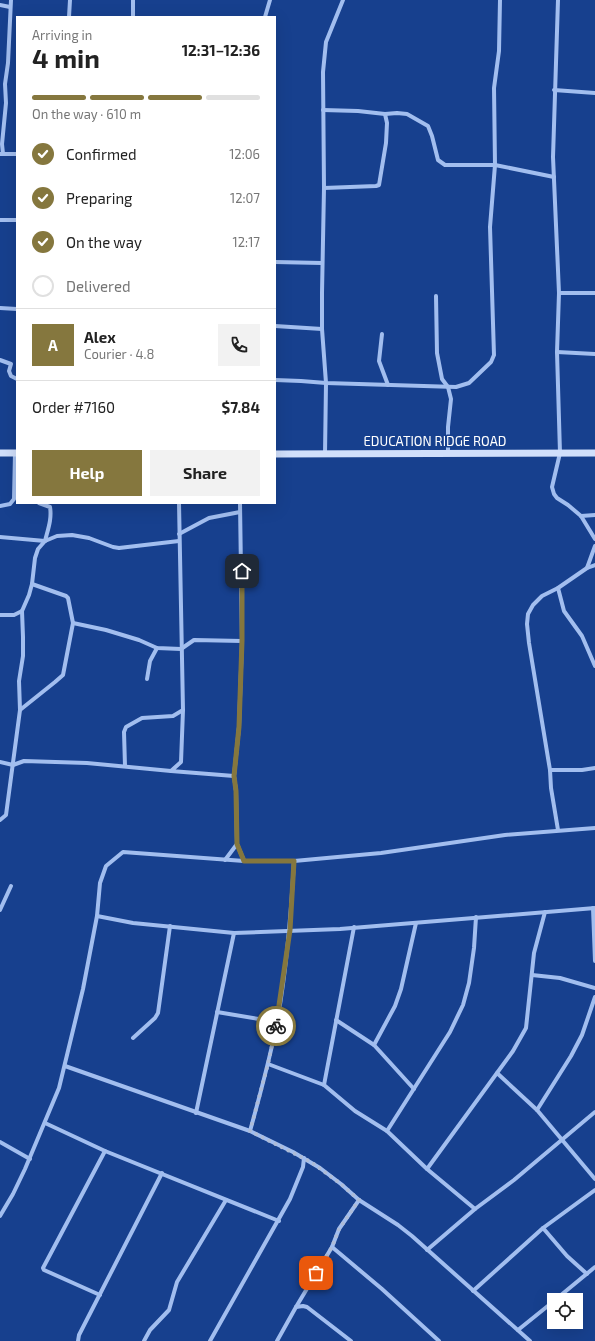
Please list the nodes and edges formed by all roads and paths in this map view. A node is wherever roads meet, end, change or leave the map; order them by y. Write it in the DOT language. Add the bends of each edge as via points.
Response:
graph roads {
  1 [pos="11,0"];
  2 [pos="70,0"];
  3 [pos="133,0"];
  4 [pos="270,0"];
  5 [pos="344,0"];
  6 [pos="500,0"];
  7 [pos="558,0"];
  8 [pos="0,5"];
  9 [pos="10,7"];
  10 [pos="69,16"];
  11 [pos="133,16"];
  12 [pos="266,16"];
  13 [pos="554,90"];
  14 [pos="595,92"];
  15 [pos="323,110"];
  16 [pos="385,114"];
  17 [pos="1,154"];
  18 [pos="16,154"];
  19 [pos="495,165"];
  20 [pos="554,177"];
  21 [pos="324,188"];
  22 [pos="0,220"];
  23 [pos="16,220"];
  24 [pos="276,262"];
  25 [pos="322,264"];
  26 [pos="559,293"];
  27 [pos="595,293"];
  28 [pos="436,296"];
  29 [pos="0,308"];
  30 [pos="16,309"];
  31 [pos="276,326"];
  32 [pos="322,329"];
  33 [pos="382,334"];
  34 [pos="558,352"];
  35 [pos="595,354"];
  36 [pos="0,360"];
  37 [pos="16,378"];
  38 [pos="276,380"];
  39 [pos="326,383"];
  40 [pos="388,385"];
  41 [pos="448,387"];
  42 [pos="0,453"];
  43 [pos="16,453"];
  44 [pos="448,453"];
  45 [pos="560,453"];
  46 [pos="595,453"];
  47 [pos="276,454"];
  48 [pos="325,454"];
  49 [pos="16,499"];
  50 [pos="42,504"];
  51 [pos="179,504"];
  52 [pos="240,504"];
  53 [pos="0,506"];
  54 [pos="240,512"];
  55 [pos="595,515"];
  56 [pos="581,516"];
  57 [pos="179,534"];
  58 [pos="0,537"];
  59 [pos="595,539"];
  60 [pos="45,541"];
  61 [pos="179,541"];
  62 [pos="595,546"];
  63 [pos="595,565"];
  64 [pos="587,568"];
  65 [pos="32,584"];
  66 [pos="558,588"];
  67 [pos="22,611"];
  68 [pos="0,615"];
  69 [pos="73,623"];
  70 [pos="242,641"];
  71 [pos="157,648"];
  72 [pos="181,649"];
  73 [pos="595,666"];
  74 [pos="147,680"];
  75 [pos="20,710"];
  76 [pos="183,710"];
  77 [pos="0,762"];
  78 [pos="12,765"];
  79 [pos="125,766"];
  80 [pos="595,768"];
  81 [pos="550,770"];
  82 [pos="171,771"];
  83 [pos="234,776"];
  84 [pos="0,820"];
  85 [pos="595,828"];
  86 [pos="558,830"];
  87 [pos="237,844"];
  88 [pos="225,860"];
  89 [pos="244,861"];
  90 [pos="294,861"];
  91 [pos="12,886"];
  92 [pos="594,908"];
  93 [pos="0,910"];
  94 [pos="546,912"];
  95 [pos="97,916"];
  96 [pos="476,917"];
  97 [pos="416,923"];
  98 [pos="170,926"];
  99 [pos="354,927"];
  100 [pos="290,930"];
  101 [pos="234,933"];
  102 [pos="595,961"];
  103 [pos="532,975"];
  104 [pos="595,988"];
  105 [pos="595,997"];
  106 [pos="217,1012"];
  107 [pos="336,1020"];
  108 [pos="277,1022"];
  109 [pos="133,1038"];
  110 [pos="374,1045"];
  111 [pos="268,1064"];
  112 [pos="66,1066"];
  113 [pos="497,1073"];
  114 [pos="324,1085"];
  115 [pos="414,1089"];
  116 [pos="537,1110"];
  117 [pos="595,1112"];
  118 [pos="196,1113"];
  119 [pos="44,1123"];
  120 [pos="250,1131"];
  121 [pos="387,1131"];
  122 [pos="561,1140"];
  123 [pos="0,1142"];
  124 [pos="104,1151"];
  125 [pos="304,1158"];
  126 [pos="30,1159"];
  127 [pos="427,1169"];
  128 [pos="162,1173"];
  129 [pos="595,1179"];
  130 [pos="595,1190"];
  131 [pos="226,1200"];
  132 [pos="359,1200"];
  133 [pos="475,1209"];
  134 [pos="0,1216"];
  135 [pos="279,1222"];
  136 [pos="543,1228"];
  137 [pos="332,1247"];
  138 [pos="427,1250"];
  139 [pos="595,1267"];
  140 [pos="587,1274"];
  141 [pos="473,1291"];
  142 [pos="563,1293"];
  143 [pos="100,1295"];
  144 [pos="547,1306"];
  145 [pos="296,1307"];
  146 [pos="518,1330"];
  147 [pos="78,1341"];
  148 [pos="144,1341"];
  149 [pos="210,1341"];
  150 [pos="277,1341"];
  151 [pos="351,1341"];
  152 [pos="439,1341"];
  153 [pos="530,1341"];
  1 -- 9 [label="street"];
  2 -- 10 [label="street"];
  3 -- 11 [label="street"];
  4 -- 12 [label="street"];
  5 -- 15 [label="street" via="326,42"];
  6 -- 19 [label="street" via="499,51 494,88"];
  7 -- 13 [label="street"];
  8 -- 9 [label="street"];
  9 -- 17 [label="street"];
  13 -- 14 [label="street"];
  13 -- 20 [label="street"];
  15 -- 16 [label="street" via="358,110"];
  15 -- 21 [label="street"];
  16 -- 19 [label="street" via="407,114 428,126 438,160 445,165"];
  16 -- 21 [label="street" via="386,143 379,185"];
  17 -- 18 [label="street"];
  19 -- 20 [label="street"];
  19 -- 41 [label="street" via="490,227 494,355 491,362 469,384"];
  20 -- 26 [label="street"];
  21 -- 25 [label="street"];
  22 -- 23 [label="street"];
  24 -- 25 [label="street"];
  25 -- 32 [label="street"];
  26 -- 27 [label="street"];
  26 -- 34 [label="street"];
  28 -- 41 [label="street" via="437,353 442,379"];
  29 -- 30 [label="street"];
  31 -- 32 [label="street"];
  32 -- 39 [label="street"];
  33 -- 40 [label="street" via="379,361"];
  34 -- 35 [label="street"];
  34 -- 45 [label="street"];
  36 -- 37 [label="street" via="11,364 9,371"];
  38 -- 39 [label="street"];
  39 -- 40 [label="street"];
  39 -- 48 [label="street"];
  40 -- 41 [label="street"];
  41 -- 44 [label="street" via="451,399"];
  42 -- 43 [label="main road"];
  43 -- 49 [label="street"];
  44 -- 45 [label="main road, EDUCATION RIDGE ROAD"];
  44 -- 48 [label="main road, EDUCATION RIDGE ROAD"];
  45 -- 46 [label="main road, EDUCATION RIDGE ROAD"];
  45 -- 56 [label="street" via="552,486 554,494"];
  47 -- 48 [label="main road, EDUCATION RIDGE ROAD"];
  49 -- 53 [label="street" via="10,504"];
  50 -- 60 [label="street" via="50,507 50,522"];
  51 -- 57 [label="street"];
  52 -- 54 [label="street"];
  54 -- 57 [label="street" via="209,518"];
  54 -- 70 [label="street"];
  55 -- 56 [label="street"];
  56 -- 59 [label="street"];
  57 -- 61 [label="street"];
  58 -- 60 [label="street"];
  60 -- 61 [label="street" via="56,536 72,535 119,548"];
  60 -- 65 [label="street" via="35,558"];
  61 -- 72 [label="street"];
  62 -- 64 [label="street"];
  63 -- 64 [label="street"];
  64 -- 66 [label="street"];
  65 -- 67 [label="street"];
  65 -- 69 [label="street" via="66,596"];
  66 -- 73 [label="street" via="564,611 582,636"];
  66 -- 81 [label="street" via="542,596 533,605 528,614 527,624"];
  67 -- 68 [label="street" via="14,615"];
  67 -- 75 [label="street"];
  69 -- 71 [label="street" via="106,630"];
  69 -- 75 [label="street" via="63,674"];
  70 -- 72 [label="street" via="194,640"];
  70 -- 83 [label="street" via="239,727"];
  71 -- 72 [label="street"];
  71 -- 74 [label="street" via="150,661"];
  72 -- 76 [label="street"];
  75 -- 78 [label="street"];
  76 -- 79 [label="street" via="173,716 142,718 126,727"];
  76 -- 82 [label="street" via="181,762"];
  77 -- 78 [label="street"];
  78 -- 79 [label="street" via="24,761"];
  78 -- 84 [label="street" via="6,814"];
  79 -- 82 [label="street"];
  80 -- 81 [label="street"];
  81 -- 86 [label="street"];
  82 -- 83 [label="street"];
  83 -- 87 [label="street"];
  85 -- 86 [label="street"];
  86 -- 90 [label="street" via="381,853"];
  87 -- 88 [label="street"];
  87 -- 89 [label="street"];
  88 -- 89 [label="street"];
  88 -- 95 [label="street" via="123,852 106,866 100,883"];
  89 -- 90 [label="street"];
  90 -- 100 [label="street"];
  91 -- 93 [label="street"];
  92 -- 94 [label="street"];
  92 -- 102 [label="street"];
  94 -- 96 [label="street"];
  94 -- 103 [label="street" via="534,953"];
  95 -- 98 [label="street" via="133,923"];
  95 -- 112 [label="street"];
  96 -- 97 [label="street"];
  96 -- 115 [label="street" via="469,983 463,1005 450,1032"];
  97 -- 99 [label="street"];
  97 -- 110 [label="street" via="401,989"];
  98 -- 101 [label="street"];
  98 -- 109 [label="street" via="158,1013"];
  99 -- 100 [label="street"];
  99 -- 107 [label="street"];
  100 -- 101 [label="street"];
  100 -- 108 [label="street"];
  101 -- 106 [label="street"];
  103 -- 104 [label="street" via="560,978"];
  103 -- 113 [label="street" via="526,1028"];
  105 -- 116 [label="street" via="582,1035"];
  106 -- 108 [label="street"];
  106 -- 118 [label="street"];
  107 -- 110 [label="street"];
  107 -- 114 [label="street"];
  108 -- 111 [label="street"];
  110 -- 115 [label="street"];
  111 -- 114 [label="street"];
  111 -- 120 [label="street"];
  112 -- 118 [label="street"];
  112 -- 119 [label="street"];
  113 -- 116 [label="street"];
  113 -- 127 [label="street"];
  114 -- 121 [label="street" via="356,1111"];
  115 -- 121 [label="street"];
  116 -- 122 [label="street"];
  117 -- 122 [label="street"];
  118 -- 120 [label="street"];
  119 -- 124 [label="street"];
  119 -- 126 [label="street"];
  120 -- 125 [label="street"];
  121 -- 127 [label="street"];
  122 -- 129 [label="street"];
  122 -- 133 [label="street"];
  123 -- 126 [label="street"];
  124 -- 128 [label="street"];
  124 -- 143 [label="street" via="43,1268"];
  125 -- 132 [label="street"];
  125 -- 135 [label="street" via="304,1167"];
  126 -- 134 [label="street"];
  127 -- 133 [label="street"];
  128 -- 131 [label="street"];
  128 -- 143 [label="street"];
  130 -- 136 [label="street"];
  131 -- 135 [label="street"];
  131 -- 148 [label="street" via="177,1282 169,1310 150,1330"];
  132 -- 137 [label="street" via="339,1229"];
  132 -- 138 [label="street" via="398,1225"];
  133 -- 138 [label="street"];
  135 -- 149 [label="street"];
  136 -- 140 [label="street" via="567,1256"];
  136 -- 141 [label="street"];
  137 -- 145 [label="street"];
  137 -- 152 [label="street"];
  138 -- 141 [label="street"];
  139 -- 140 [label="street"];
  140 -- 142 [label="street"];
  141 -- 146 [label="street"];
  143 -- 147 [label="street"];
  144 -- 146 [label="street"];
  145 -- 150 [label="street"];
  145 -- 151 [label="street" via="307,1307"];
  146 -- 153 [label="street"];
}
